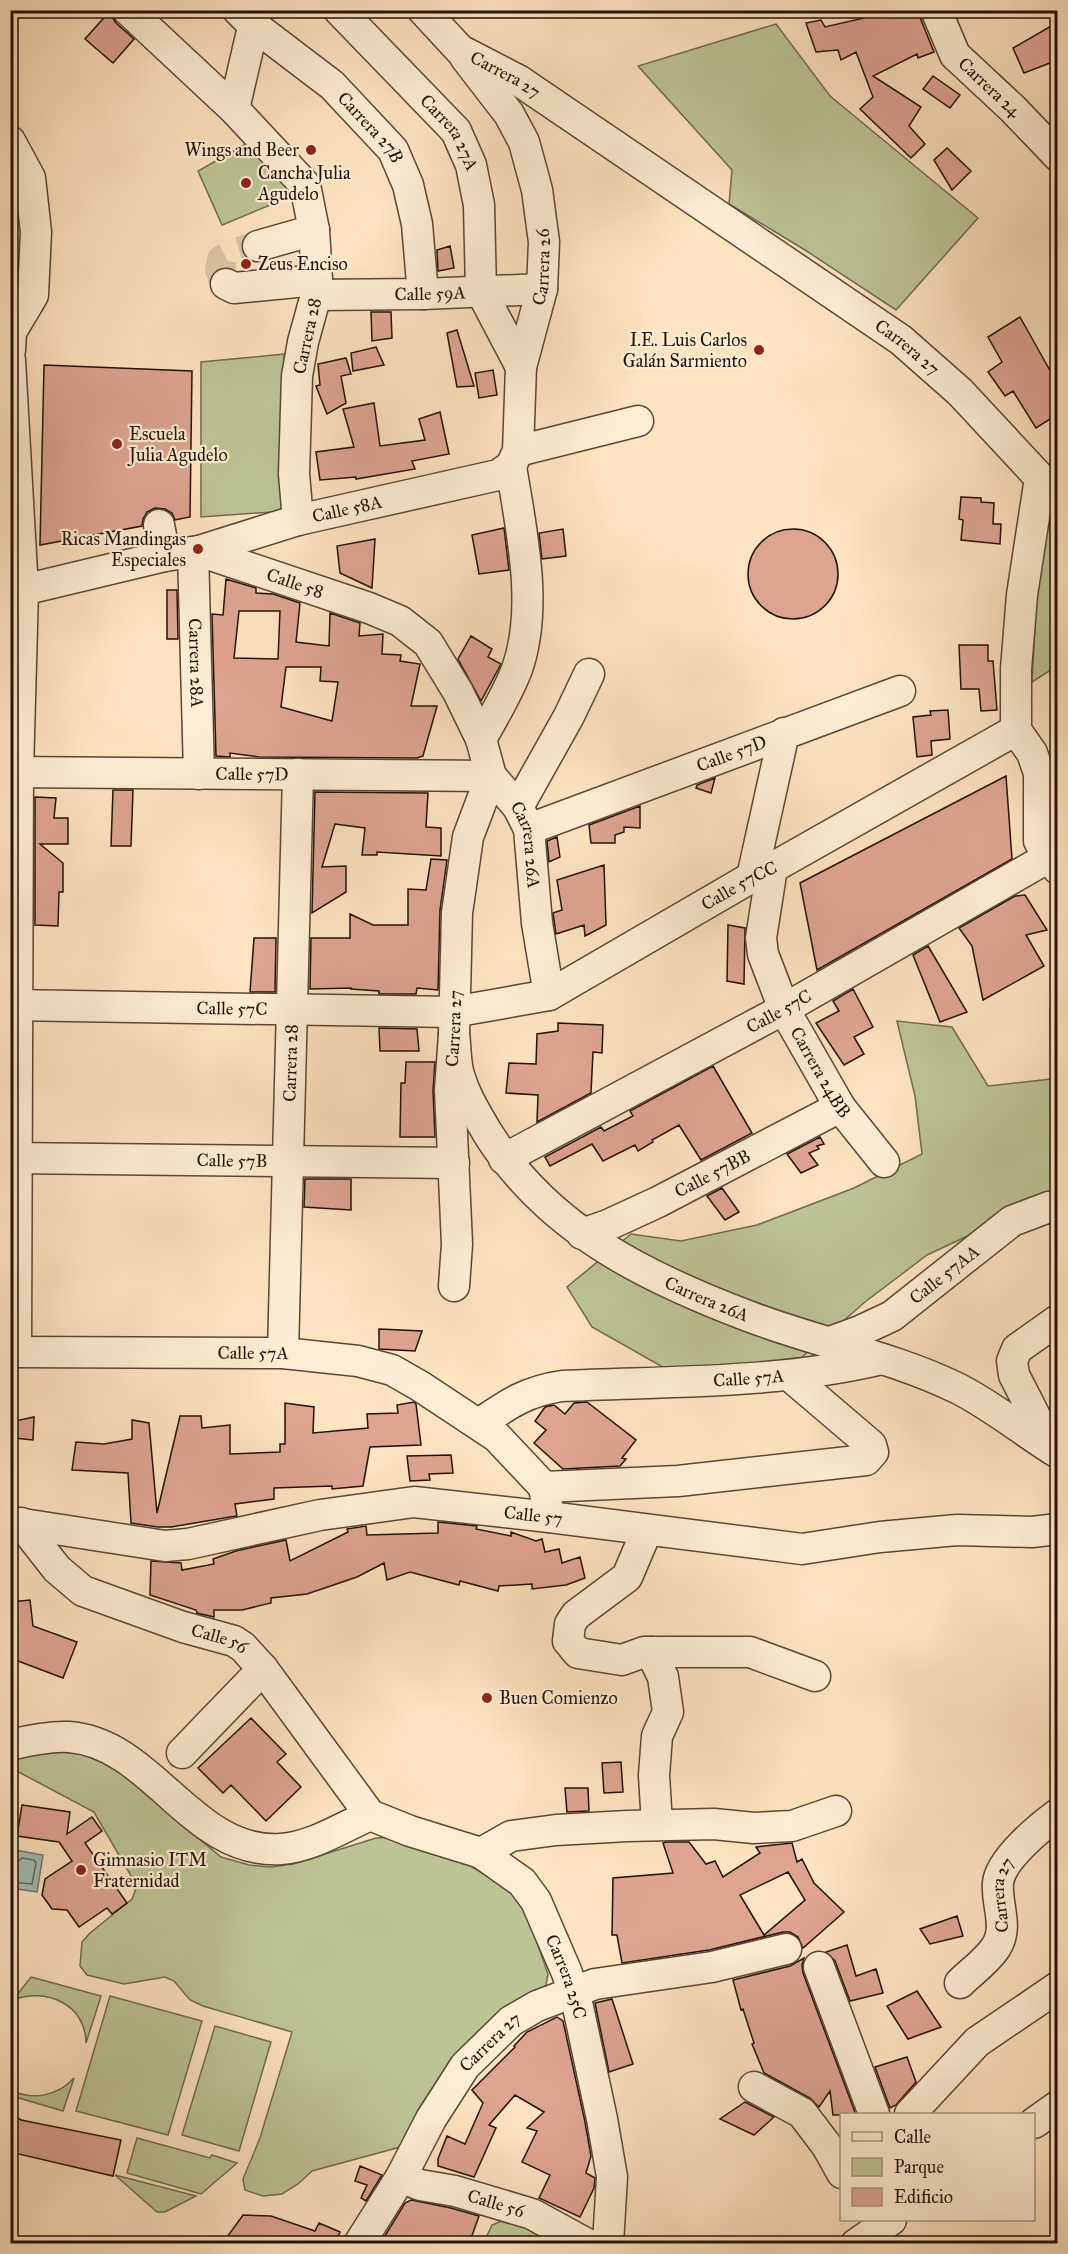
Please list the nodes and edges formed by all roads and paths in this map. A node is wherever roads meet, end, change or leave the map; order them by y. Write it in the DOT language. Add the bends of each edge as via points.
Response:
graph roads {
  1 [pos="128,10"];
  2 [pos="339,10"];
  3 [pos="423,10"];
  4 [pos="936,10"];
  5 [pos="249,15"];
  6 [pos="460,50"];
  7 [pos="234,110"];
  8 [pos="10,141"];
  9 [pos="1058,156"];
  10 [pos="314,230"];
  11 [pos="258,246"];
  12 [pos="226,284"];
  13 [pos="317,287"];
  14 [pos="542,289"];
  15 [pos="482,291"];
  16 [pos="423,294"];
  17 [pos="11,343"];
  18 [pos="521,367"];
  19 [pos="638,421"];
  20 [pos="13,443"];
  21 [pos="509,464"];
  22 [pos="1049,478"];
  23 [pos="298,520"];
  24 [pos="159,525"];
  25 [pos="186,553"];
  26 [pos="17,593"];
  27 [pos="589,674"];
  28 [pos="900,691"];
  29 [pos="1016,730"];
  30 [pos="784,733"];
  31 [pos="482,739"];
  32 [pos="14,772"];
  33 [pos="199,774"];
  34 [pos="298,774"];
  35 [pos="491,776"];
  36 [pos="1058,811"];
  37 [pos="523,818"];
  38 [pos="1049,856"];
  39 [pos="762,873"];
  40 [pos="549,995"];
  41 [pos="14,1005"];
  42 [pos="784,1009"];
  43 [pos="290,1010"];
  44 [pos="454,1023"];
  45 [pos="840,1107"];
  46 [pos="13,1158"];
  47 [pos="504,1159"];
  48 [pos="287,1160"];
  49 [pos="884,1162"];
  50 [pos="454,1163"];
  51 [pos="1058,1206"];
  52 [pos="582,1234"];
  53 [pos="454,1286"];
  54 [pos="1058,1320"];
  55 [pos="830,1342"];
  56 [pos="13,1352"];
  57 [pos="283,1353"];
  58 [pos="882,1359"];
  59 [pos="790,1376"];
  60 [pos="479,1424"];
  61 [pos="1053,1451"];
  62 [pos="544,1487"];
  63 [pos="549,1516"];
  64 [pos="16,1523"];
  65 [pos="1058,1529"];
  66 [pos="647,1530"];
  67 [pos="651,1652"];
  68 [pos="262,1668"];
  69 [pos="815,1676"];
  70 [pos="10,1745"];
  71 [pos="182,1753"];
  72 [pos="836,1811"];
  73 [pos="1058,1814"];
  74 [pos="370,1815"];
  75 [pos="657,1825"];
  76 [pos="482,1853"];
  77 [pos="786,1949"];
  78 [pos="819,1967"];
  79 [pos="960,1983"];
  80 [pos="1058,1987"];
  81 [pos="573,1991"];
  82 [pos="754,2086"];
  83 [pos="1058,2106"];
  84 [pos="873,2113"];
  85 [pos="912,2113"];
  86 [pos="1035,2122"];
  87 [pos="840,2169"];
  88 [pos="401,2177"];
  89 [pos="359,2244"];
  90 [pos="587,2244"];
  91 [pos="608,2244"];
  1 -- 7 [label="street, Carrera 28"];
  2 -- 15 [label="street, Carrera 27A" via="456,131 471,165 479,205"];
  3 -- 6 [label="street, Carrera 27"];
  4 -- 9 [label="street, Carrera 24" via="955,55"];
  5 -- 7 [label="street"];
  5 -- 16 [label="street, Carrera 27B" via="332,85 393,150 408,184 417,224"];
  6 -- 14 [label="street, Carrera 26" via="524,142 537,190 544,242"];
  6 -- 22 [label="street, Carrera 27" via="518,80 901,340"];
  7 -- 10 [label="street, Carrera 28" via="305,186"];
  8 -- 17 [label="street" via="30,178 36,232 33,295"];
  10 -- 11 [label="street"];
  10 -- 13 [label="street, Carrera 28"];
  12 -- 13 [label="street, Calle 59A" via="234,288"];
  13 -- 16 [label="street, Calle 59A"];
  13 -- 23 [label="street, Carrera 28" via="297,376 294,474"];
  14 -- 15 [label="street, Calle 59A"];
  14 -- 18 [label="street, Carrera 26"];
  15 -- 16 [label="street, Calle 59A"];
  15 -- 18 [label="street"];
  17 -- 20 [label="street"];
  18 -- 21 [label="street, Carrera 26"];
  19 -- 21 [label="street, Calle 58A"];
  20 -- 26 [label="street"];
  21 -- 23 [label="street, Calle 58A"];
  21 -- 31 [label="street, Carrera 26" via="526,565 525,635 517,668"];
  22 -- 29 [label="street, Carrera 27" via="1022,595"];
  23 -- 25 [label="street, Calle 58A"];
  24 -- 25 [label="street, Carrera 28A"];
  25 -- 26 [label="street"];
  25 -- 31 [label="street, Calle 58" via="369,608 400,621 428,642"];
  25 -- 33 [label="street, Carrera 28A"];
  26 -- 32 [label="street"];
  27 -- 37 [label="street"];
  28 -- 30 [label="street, Calle 57D"];
  29 -- 38 [label="street" via="1032,753 1039,773"];
  29 -- 39 [label="street, Calle 57CC"];
  30 -- 37 [label="street, Calle 57D"];
  30 -- 39 [label="street, Carrera 24BB"];
  31 -- 35 [label="street, Calle 58"];
  32 -- 33 [label="street, Calle 57D"];
  32 -- 41 [label="street"];
  33 -- 34 [label="street, Calle 57D"];
  34 -- 35 [label="street, Calle 57D"];
  34 -- 43 [label="street, Carrera 28"];
  35 -- 37 [label="street, Carrera 26A"];
  35 -- 44 [label="street, Carrera 27" via="468,837 457,913"];
  36 -- 38 [label="street"];
  37 -- 40 [label="street, Carrera 26A"];
  38 -- 42 [label="street, Calle 57C"];
  39 -- 40 [label="street, Calle 57CC"];
  39 -- 42 [label="street, Carrera 24BB" via="762,954"];
  40 -- 44 [label="street, Calle 57CC"];
  41 -- 43 [label="street, Calle 57C"];
  41 -- 46 [label="street"];
  42 -- 45 [label="street, Carrera 24BB"];
  42 -- 47 [label="street, Calle 57C"];
  43 -- 44 [label="street, Calle 57C"];
  43 -- 48 [label="street, Carrera 28"];
  44 -- 47 [label="street, Carrera 26A" via="458,1072 468,1100"];
  44 -- 50 [label="street, Carrera 27" via="450,1090"];
  45 -- 49 [label="street, Carrera 24BB"];
  45 -- 52 [label="street, Calle 57BB" via="658,1202"];
  46 -- 48 [label="street, Calle 57B"];
  46 -- 56 [label="street"];
  47 -- 52 [label="street, Carrera 26A" via="535,1193"];
  48 -- 50 [label="street, Calle 57B"];
  48 -- 57 [label="street, Carrera 28"];
  50 -- 53 [label="street, Carrera 27"];
  51 -- 55 [label="street, Calle 57AA" via="1012,1221 892,1316"];
  52 -- 55 [label="street, Carrera 26A" via="635,1267 749,1317"];
  54 -- 61 [label="street" via="1017,1349 1012,1361 1014,1375"];
  55 -- 58 [label="street, Carrera 26A"];
  56 -- 57 [label="street, Calle 57A"];
  57 -- 60 [label="street, Calle 57A" via="358,1361 392,1370"];
  58 -- 59 [label="street, Calle 57A"];
  58 -- 61 [label="street, Carrera 26A" via="958,1389"];
  59 -- 60 [label="street, Calle 57A" via="541,1389 510,1402"];
  59 -- 62 [label="street, Calle 57" via="871,1445 873,1452 866,1460 678,1482"];
  60 -- 62 [label="street, Calle 57A" via="497,1437"];
  62 -- 63 [label="street"];
  63 -- 64 [label="street, Calle 57" via="414,1502 320,1515 165,1546"];
  63 -- 66 [label="street, Calle 57"];
  64 -- 68 [label="street, Calle 56" via="57,1569 83,1591 234,1641"];
  65 -- 66 [label="street, Calle 57" via="957,1530 802,1549"];
  66 -- 67 [label="street" via="627,1577 576,1615 570,1624 568,1641 578,1653 602,1658 622,1660"];
  67 -- 69 [label="street" via="750,1652"];
  67 -- 75 [label="street" via="663,1677 668,1712 657,1736"];
  68 -- 71 [label="street"];
  68 -- 74 [label="street, Calle 56"];
  70 -- 74 [label="street" via="70,1737 96,1743 121,1754 184,1809 220,1833 262,1850 306,1844"];
  72 -- 75 [label="street" via="792,1826"];
  73 -- 79 [label="street, Carrera 27" via="1012,1855 998,1881 1002,1932 996,1947"];
  74 -- 76 [label="street, Carrera 25C"];
  75 -- 76 [label="street" via="511,1836"];
  76 -- 81 [label="street, Carrera 25C" via="522,1882 536,1902"];
  77 -- 81 [label="street, Carrera 27" via="712,1967 595,1984"];
  78 -- 84 [label="street"];
  80 -- 85 [label="street" via="977,2042"];
  81 -- 88 [label="street, Carrera 27" via="511,2021 465,2066 430,2119"];
  81 -- 91 [label="street, Carrera 25C" via="612,2177"];
  82 -- 87 [label="street" via="802,2113"];
  83 -- 86 [label="street"];
  88 -- 89 [label="street, Carrera 27"];
  88 -- 90 [label="street, Calle 56" via="532,2214"];
}
